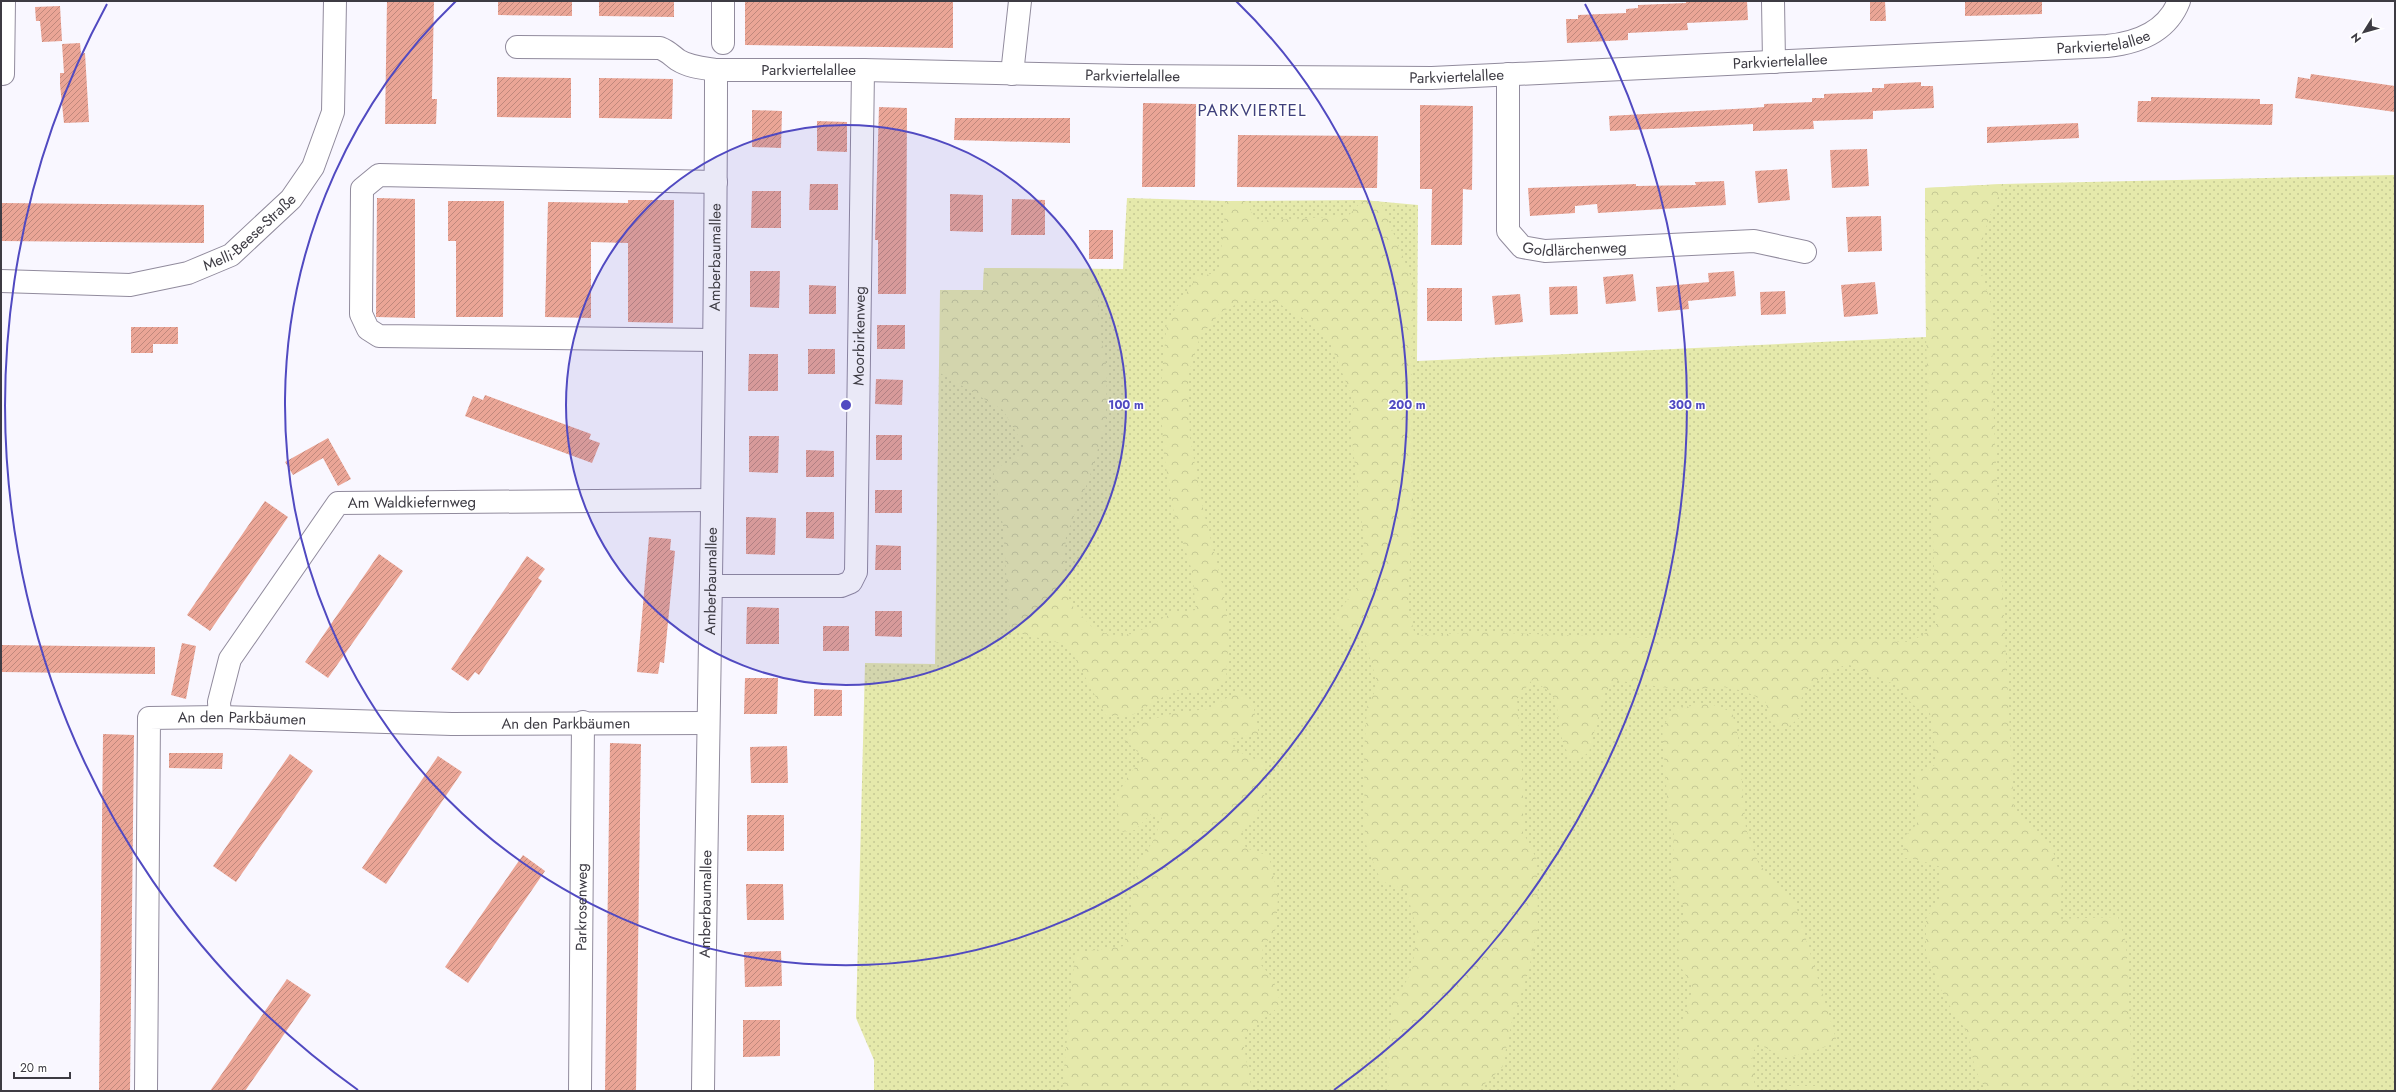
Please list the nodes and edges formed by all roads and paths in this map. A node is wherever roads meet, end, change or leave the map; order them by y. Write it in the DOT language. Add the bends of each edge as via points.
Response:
graph roads {
  1 [pos="4,1"];
  2 [pos="335,1"];
  3 [pos="723,1"];
  4 [pos="1020,1"];
  5 [pos="1773,1"];
  6 [pos="2179,1"];
  7 [pos="723,43"];
  8 [pos="517,47"];
  9 [pos="1774,62"];
  10 [pos="716,70"];
  11 [pos="863,70"];
  12 [pos="4,74"];
  13 [pos="1012,74"];
  14 [pos="1508,74"];
  15 [pos="716,182"];
  16 [pos="1805,252"];
  17 [pos="1,282"];
  18 [pos="714,340"];
  19 [pos="712,500"];
  20 [pos="712,586"];
  21 [pos="220,717"];
  22 [pos="583,722"];
  23 [pos="708,723"];
  24 [pos="146,1091"];
  25 [pos="580,1091"];
  26 [pos="703,1091"];
  1 -- 12 [label="street"];
  2 -- 17 [label="street, Melli-Beese-Straße" via="333,112 313,167 291,199 231,255 188,273 130,285"];
  3 -- 7 [label="street"];
  4 -- 13 [label="street"];
  5 -- 9 [label="street"];
  6 -- 9 [label="street, Parkviertelallee" via="2167,20 2153,33 2140,41 2124,44 1972,54"];
  8 -- 10 [label="street, Parkviertelallee" via="660,48 670,51 678,60"];
  9 -- 14 [label="street, Parkviertelallee"];
  10 -- 11 [label="street, Parkviertelallee"];
  10 -- 15 [label="street, Amberbaumallee"];
  11 -- 13 [label="street, Parkviertelallee"];
  11 -- 20 [label="street, Moorbirkenweg" via="856,572 851,582 841,586"];
  13 -- 14 [label="street, Parkviertelallee" via="1432,78"];
  14 -- 16 [label="street, Goldlärchenweg" via="1508,231 1522,247 1545,251 1754,241"];
  15 -- 18 [label="street, Amberbaumallee"];
  15 -- 18 [label="street" via="379,175 362,190 361,314 368,330 379,336"];
  18 -- 19 [label="street, Amberbaumallee"];
  19 -- 20 [label="street, Amberbaumallee"];
  19 -- 21 [label="street, Am Waldkiefernweg" via="338,503 230,659 219,702"];
  20 -- 23 [label="street, Amberbaumallee"];
  21 -- 22 [label="street, An den Parkbäumen" via="452,724"];
  21 -- 24 [label="street, An den Parkbäumen" via="149,718"];
  22 -- 23 [label="street, An den Parkbäumen"];
  22 -- 25 [label="street, Parkrosenweg"];
  23 -- 26 [label="street, Amberbaumallee"];
}
